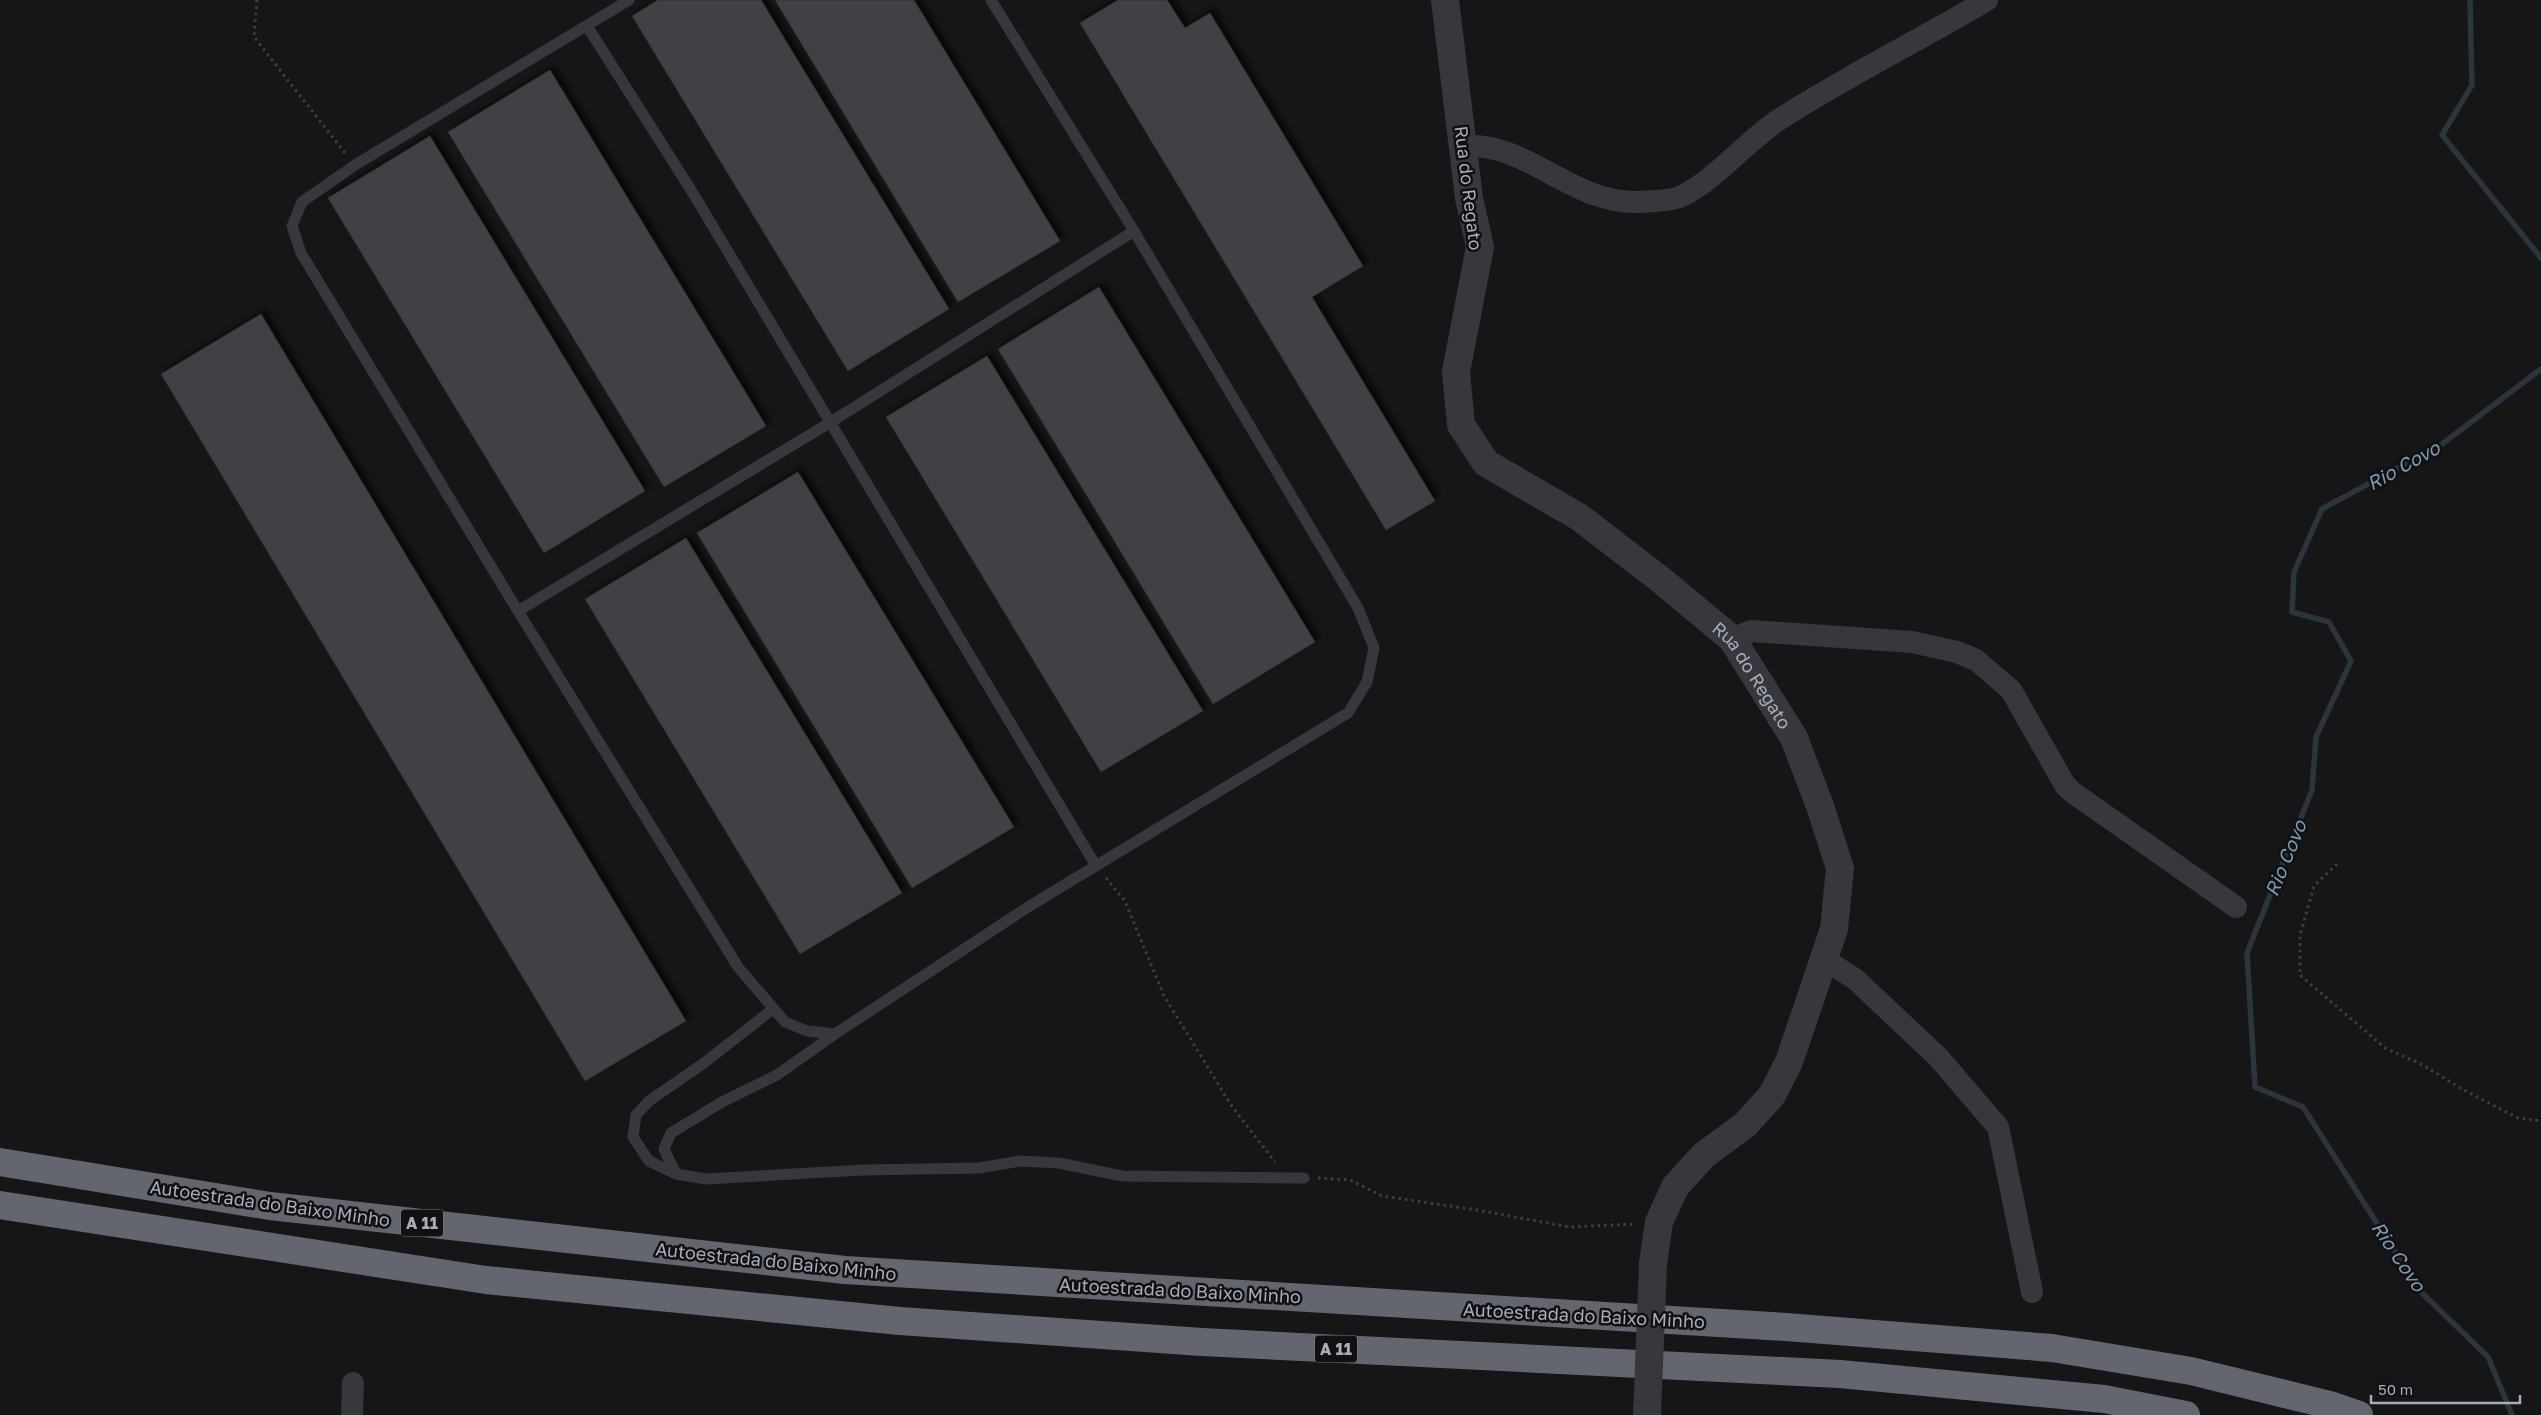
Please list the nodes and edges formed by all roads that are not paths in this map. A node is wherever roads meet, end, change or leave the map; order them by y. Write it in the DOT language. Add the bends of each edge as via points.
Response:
graph roads {
  1 [pos="628,0"];
  2 [pos="991,0"];
  3 [pos="1445,0"];
  4 [pos="1987,0"];
  5 [pos="587,26"];
  6 [pos="1463,146"];
  7 [pos="1134,231"];
  8 [pos="831,422"];
  9 [pos="518,611"];
  10 [pos="1732,639"];
  11 [pos="1096,866"];
  12 [pos="2236,907"];
  13 [pos="1824,959"];
  14 [pos="773,1009"];
  15 [pos="835,1034"];
  16 [pos="0,1162"];
  17 [pos="676,1174"];
  18 [pos="1304,1178"];
  19 [pos="0,1205"];
  20 [pos="2032,1292"];
  21 [pos="353,1383"];
  22 [pos="352,1415"];
  23 [pos="1647,1415"];
  24 [pos="2186,1415"];
  25 [pos="2358,1415"];
  1 -- 5 [label="lane"];
  2 -- 7 [label="lane"];
  3 -- 6 [label="street, Rua do Regato"];
  4 -- 6 [label="street" via="1778,120 1722,168 1680,197 1639,202 1596,197 1516,154 1484,145"];
  5 -- 8 [label="lane" via="691,190"];
  5 -- 9 [label="lane" via="355,165 302,202 292,226 301,253"];
  6 -- 10 [label="street, Rua do Regato" via="1469,198 1480,247 1456,372 1461,425 1486,463 1579,518"];
  7 -- 8 [label="lane"];
  7 -- 11 [label="lane" via="1358,608 1374,648 1367,682 1348,713"];
  8 -- 9 [label="lane"];
  8 -- 11 [label="lane"];
  9 -- 14 [label="lane" via="738,967"];
  10 -- 12 [label="street" via="1751,630 1912,642 1957,652 1976,660 2010,690 2072,792"];
  10 -- 13 [label="street, Rua do Regato" via="1794,738 1840,868 1834,929"];
  11 -- 15 [label="lane"];
  13 -- 20 [label="street" via="1855,979 1938,1057 1998,1127"];
  13 -- 23 [label="street, Rua do Regato, bridge" via="1789,1062 1772,1095 1745,1125 1704,1155 1675,1187 1659,1222 1652,1264"];
  14 -- 15 [label="lane" via="785,1022 807,1031"];
  14 -- 17 [label="lane" via="649,1101 636,1115 633,1137 649,1161"];
  15 -- 17 [label="lane" via="777,1075 722,1102 671,1133 664,1149"];
  16 -- 25 [label="highway, Autoestrada do Baixo Minho / A 11" via="270,1206 845,1270 1786,1327 2052,1348 2191,1371 2330,1405"];
  17 -- 18 [label="lane" via="706,1179 863,1170 979,1168 1020,1160 1060,1163 1122,1176"];
  19 -- 24 [label="highway, A 11" via="486,1280 900,1322 1202,1342 1840,1374 2104,1399"];
  21 -- 22 [label="street"];
}
